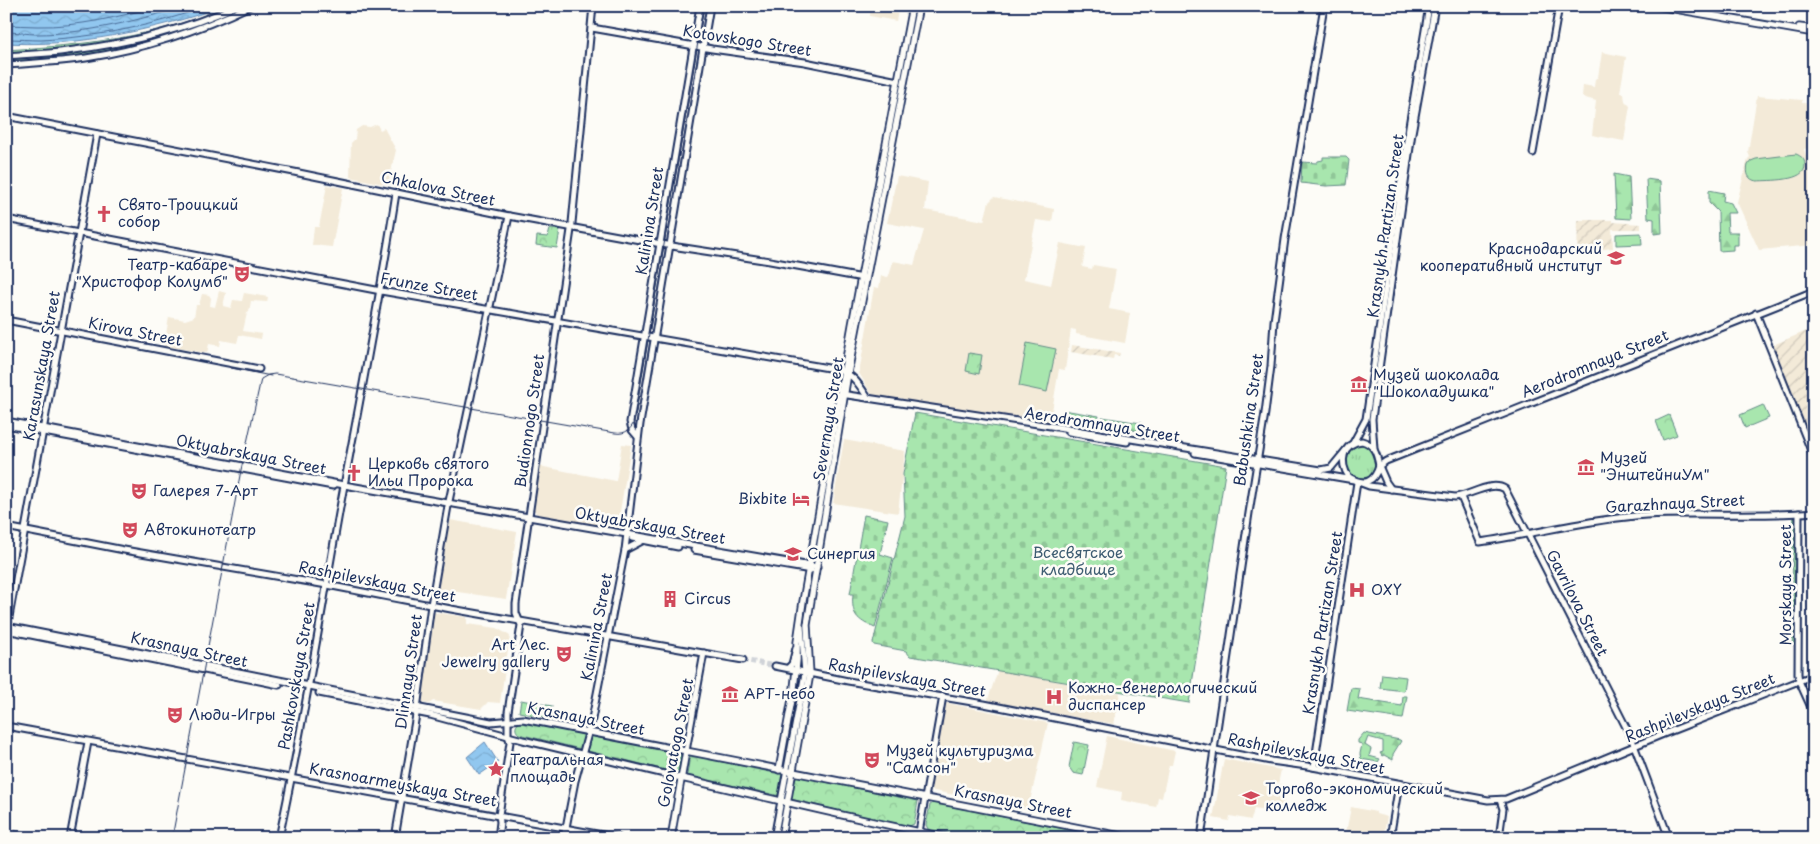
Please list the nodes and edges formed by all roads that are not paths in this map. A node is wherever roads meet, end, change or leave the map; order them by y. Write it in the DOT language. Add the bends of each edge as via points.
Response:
graph roads {
  1 [pos="236,6"];
  2 [pos="250,6"];
  3 [pos="593,6"];
  4 [pos="700,6"];
  5 [pos="710,6"];
  6 [pos="912,6"];
  7 [pos="919,6"];
  8 [pos="1324,6"];
  9 [pos="1429,6"];
  10 [pos="1434,6"];
  11 [pos="1559,6"];
  12 [pos="1657,6"];
  13 [pos="1679,6"];
  14 [pos="592,28"];
  15 [pos="1814,29"];
  16 [pos="1814,33"];
  17 [pos="693,45"];
  18 [pos="704,47"];
  19 [pos="6,56"];
  20 [pos="6,65"];
  21 [pos="898,81"];
  22 [pos="6,116"];
  23 [pos="888,132"];
  24 [pos="895,133"];
  25 [pos="97,134"];
  26 [pos="1533,153"];
  27 [pos="396,193"];
  28 [pos="509,216"];
  29 [pos="6,219"];
  30 [pos="571,228"];
  31 [pos="80,233"];
  32 [pos="659,244"];
  33 [pos="669,246"];
  34 [pos="863,278"];
  35 [pos="381,291"];
  36 [pos="1814,291"];
  37 [pos="488,311"];
  38 [pos="1756,313"];
  39 [pos="6,320"];
  40 [pos="557,322"];
  41 [pos="61,331"];
  42 [pos="644,337"];
  43 [pos="654,338"];
  44 [pos="260,369"];
  45 [pos="846,372"];
  46 [pos="843,395"];
  47 [pos="868,398"];
  48 [pos="6,423"];
  49 [pos="43,430"];
  50 [pos="638,437"];
  51 [pos="1353,443"];
  52 [pos="1374,449"];
  53 [pos="1346,451"];
  54 [pos="1378,457"];
  55 [pos="1814,458"];
  56 [pos="1386,461"];
  57 [pos="1256,462"];
  58 [pos="1379,466"];
  59 [pos="1358,482"];
  60 [pos="344,486"];
  61 [pos="1391,489"];
  62 [pos="1461,497"];
  63 [pos="449,505"];
  64 [pos="1814,512"];
  65 [pos="1799,513"];
  66 [pos="528,519"];
  67 [pos="6,527"];
  68 [pos="26,531"];
  69 [pos="627,535"];
  70 [pos="1529,535"];
  71 [pos="642,541"];
  72 [pos="625,550"];
  73 [pos="809,568"];
  74 [pos="817,569"];
  75 [pos="327,585"];
  76 [pos="431,605"];
  77 [pos="520,620"];
  78 [pos="801,622"];
  79 [pos="6,629"];
  80 [pos="608,635"];
  81 [pos="797,642"];
  82 [pos="704,653"];
  83 [pos="743,660"];
  84 [pos="775,666"];
  85 [pos="788,668"];
  86 [pos="796,670"];
  87 [pos="808,673"];
  88 [pos="1814,675"];
  89 [pos="1799,681"];
  90 [pos="309,689"];
  91 [pos="943,696"];
  92 [pos="417,710"];
  93 [pos="1814,714"];
  94 [pos="508,720"];
  95 [pos="6,726"];
  96 [pos="590,732"];
  97 [pos="508,735"];
  98 [pos="88,742"];
  99 [pos="1634,747"];
  100 [pos="1215,749"];
  101 [pos="686,751"];
  102 [pos="582,754"];
  103 [pos="1314,767"];
  104 [pos="779,770"];
  105 [pos="791,772"];
  106 [pos="291,778"];
  107 [pos="681,778"];
  108 [pos="1399,784"];
  109 [pos="403,798"];
  110 [pos="926,798"];
  111 [pos="1500,800"];
  112 [pos="784,801"];
  113 [pos="499,815"];
  114 [pos="566,827"];
  115 [pos="919,835"];
  116 [pos="70,838"];
  117 [pos="279,838"];
  118 [pos="396,838"];
  119 [pos="498,838"];
  120 [pos="564,838"];
  121 [pos="619,838"];
  122 [pos="671,838"];
  123 [pos="774,838"];
  124 [pos="781,838"];
  125 [pos="951,838"];
  126 [pos="1131,838"];
  127 [pos="1201,838"];
  128 [pos="1390,838"];
  129 [pos="1499,838"];
  130 [pos="1669,838"];
  1 -- 19 [label="street" via="203,21 117,44"];
  2 -- 20 [label="street" via="200,29 149,45 88,58"];
  3 -- 14 [label="street, Budionnogo Street"];
  4 -- 17 [label="street, Kalinina Street"];
  5 -- 18 [label="street, Kalinina Street"];
  6 -- 21 [label="main road, Severnaya Street"];
  7 -- 24 [label="main road, Severnaya Street"];
  8 -- 57 [label="street, Babushkina Street" via="1285,239"];
  9 -- 51 [label="street, Krasnykh Partizan Street" via="1366,418"];
  10 -- 52 [label="street, Krasnykh Partizan Street" via="1412,133 1372,419"];
  11 -- 26 [label="street"];
  12 -- 16 [label="main road"];
  13 -- 15 [label="main road"];
  14 -- 17 [label="street, Kotovskogo Street"];
  14 -- 30 [label="street, Budionnogo Street"];
  17 -- 18 [label="street, Kotovskogo Street"];
  17 -- 32 [label="street, Kalinina Street"];
  18 -- 21 [label="street, Kotovskogo Street" via="805,62"];
  18 -- 33 [label="street, Kalinina Street"];
  19 -- 20 [label="street"];
  21 -- 23 [label="main road, Severnaya Street"];
  22 -- 25 [label="street, Chkalova Street"];
  23 -- 24 [label="main road"];
  23 -- 34 [label="main road, Severnaya Street"];
  24 -- 34 [label="main road, Severnaya Street"];
  25 -- 27 [label="street, Chkalova Street"];
  25 -- 31 [label="street, Karasunskaya Street"];
  27 -- 28 [label="street, Chkalova Street"];
  27 -- 35 [label="street, Pashkovskaya Street"];
  28 -- 30 [label="street, Chkalova Street"];
  28 -- 37 [label="street, Dlinnaya Street"];
  29 -- 31 [label="street, Frunze Street"];
  30 -- 32 [label="street, Chkalova Street"];
  30 -- 40 [label="street, Budionnogo Street"];
  31 -- 35 [label="street, Frunze Street"];
  31 -- 41 [label="street, Karasunskaya Street"];
  32 -- 33 [label="street, Chkalova Street"];
  32 -- 42 [label="street, Kalinina Street"];
  33 -- 34 [label="street, Chkalova Street"];
  33 -- 43 [label="street, Kalinina Street"];
  34 -- 45 [label="main road, Severnaya Street"];
  35 -- 37 [label="street, Frunze Street"];
  35 -- 60 [label="street, Pashkovskaya Street"];
  36 -- 38 [label="street, Aerodromnaya Street"];
  37 -- 40 [label="street, Frunze Street"];
  37 -- 63 [label="street, Dlinnaya Street"];
  38 -- 55 [label="street"];
  38 -- 56 [label="street, Aerodromnaya Street"];
  39 -- 41 [label="street, Kirova Street"];
  40 -- 42 [label="street, Frunze Street"];
  40 -- 66 [label="street, Budionnogo Street"];
  41 -- 44 [label="street, Kirova Street"];
  41 -- 49 [label="street, Karasunskaya Street"];
  42 -- 43 [label="street, Frunze Street"];
  42 -- 50 [label="street, Kalinina Street" via="630,422"];
  43 -- 45 [label="street, Frunze Street"];
  43 -- 50 [label="street, Kalinina Street"];
  45 -- 46 [label="main road, Severnaya Street"];
  45 -- 47 [label="street"];
  46 -- 47 [label="street, Aerodromnaya Street"];
  46 -- 57 [label="street, Aerodromnaya Street"];
  46 -- 73 [label="main road, Severnaya Street"];
  46 -- 74 [label="main road, Severnaya Street"];
  47 -- 57 [label="street, Aerodromnaya Street"];
  48 -- 49 [label="street, Oktyabrskaya Street"];
  49 -- 60 [label="street, Oktyabrskaya Street"];
  49 -- 68 [label="street, Karasunskaya Street"];
  50 -- 69 [label="street, Kalinina Street"];
  51 -- 52 [label="street" via="1365,441"];
  51 -- 53 [label="street"];
  52 -- 54 [label="street"];
  53 -- 57 [label="street, Aerodromnaya Street" via="1334,466 1325,470"];
  53 -- 59 [label="street" via="1343,467 1349,477"];
  54 -- 56 [label="street"];
  54 -- 58 [label="street"];
  56 -- 58 [label="street, Aerodromnaya Street"];
  57 -- 59 [label="street, Aerodromnaya Street"];
  57 -- 100 [label="street, Babushkina Street"];
  58 -- 59 [label="street" via="1374,477"];
  58 -- 61 [label="street"];
  59 -- 61 [label="street, Gavrilova Street"];
  59 -- 103 [label="street, Krasnykh Partizan Street"];
  60 -- 63 [label="street, Oktyabrskaya Street"];
  60 -- 75 [label="street, Pashkovskaya Street"];
  61 -- 62 [label="street, Gavrilova Street"];
  62 -- 70 [label="street, Gavrilova Street" via="1492,486 1501,487 1509,495"];
  62 -- 70 [label="street, Garazhnaya Street" via="1480,542"];
  63 -- 66 [label="street, Oktyabrskaya Street"];
  63 -- 76 [label="street, Dlinnaya Street"];
  64 -- 65 [label="street, Garazhnaya Street"];
  65 -- 70 [label="street, Garazhnaya Street" via="1646,515 1587,522"];
  65 -- 89 [label="street, Morskaya Street"];
  66 -- 69 [label="street, Oktyabrskaya Street"];
  66 -- 77 [label="street, Budionnogo Street" via="516,604"];
  67 -- 68 [label="street, Rashpilevskaya Street"];
  68 -- 75 [label="street, Rashpilevskaya Street"];
  68 -- 79 [label="street, Karasunskaya Street"];
  69 -- 71 [label="street, Oktyabrskaya Street"];
  69 -- 72 [label="street, Kalinina Street"];
  69 -- 73 [label="street, Oktyabrskaya Street"];
  70 -- 99 [label="street, Gavrilova Street"];
  71 -- 72 [label="street"];
  71 -- 73 [label="street, Oktyabrskaya Street"];
  72 -- 80 [label="street, Kalinina Street"];
  73 -- 74 [label="street, Oktyabrskaya Street"];
  73 -- 78 [label="main road, Severnaya Street"];
  74 -- 87 [label="main road, Severnaya Street" via="807,626"];
  75 -- 76 [label="street, Rashpilevskaya Street"];
  75 -- 90 [label="street, Pashkovskaya Street"];
  76 -- 77 [label="street, Rashpilevskaya Street"];
  76 -- 92 [label="street, Dlinnaya Street"];
  77 -- 80 [label="street, Rashpilevskaya Street"];
  77 -- 94 [label="street, Budionnogo Street"];
  78 -- 81 [label="main road, Severnaya Street"];
  78 -- 87 [label="street, Severnaya Street"];
  79 -- 90 [label="street, Krasnaya Street"];
  80 -- 82 [label="street, Rashpilevskaya Street"];
  80 -- 96 [label="street, Kalinina Street"];
  81 -- 85 [label="street, Severnaya Street"];
  81 -- 86 [label="main road, Severnaya Street"];
  82 -- 83 [label="street, Rashpilevskaya Street"];
  82 -- 101 [label="street, Golovatogo Street"];
  84 -- 85 [label="street, Rashpilevskaya Street"];
  85 -- 86 [label="street, Rashpilevskaya Street"];
  86 -- 87 [label="street, Rashpilevskaya Street"];
  86 -- 104 [label="main road, Severnaya Street"];
  87 -- 91 [label="street, Rashpilevskaya Street"];
  87 -- 105 [label="main road, Severnaya Street"];
  88 -- 89 [label="street, Rashpilevskaya Street"];
  89 -- 93 [label="street, Morskaya Street"];
  89 -- 99 [label="street, Rashpilevskaya Street"];
  90 -- 92 [label="street, Krasnaya Street"];
  90 -- 106 [label="street, Pashkovskaya Street"];
  91 -- 100 [label="street, Rashpilevskaya Street"];
  91 -- 110 [label="street"];
  92 -- 94 [label="street, Krasnaya Street" via="491,722"];
  92 -- 97 [label="street, Krasnaya Street"];
  92 -- 109 [label="street, Dlinnaya Street"];
  94 -- 96 [label="street, Krasnaya Street" via="523,719"];
  94 -- 97 [label="street, Budionnogo Street"];
  95 -- 98 [label="street, Krasnoarmeyskaya Street"];
  96 -- 101 [label="street, Krasnaya Street"];
  96 -- 102 [label="street, Kalinina Street"];
  97 -- 102 [label="street, Krasnaya Street"];
  97 -- 113 [label="street, Budionnogo Street" via="510,742"];
  98 -- 106 [label="street, Krasnoarmeyskaya Street"];
  98 -- 116 [label="street"];
  99 -- 111 [label="street, Rashpilevskaya Street"];
  99 -- 130 [label="street, Gavrilova Street"];
  100 -- 103 [label="street, Rashpilevskaya Street"];
  100 -- 127 [label="street, Babushkina Street"];
  101 -- 104 [label="main road, Krasnaya Street"];
  101 -- 107 [label="main road, Golovatogo Street"];
  102 -- 107 [label="street, Krasnaya Street"];
  102 -- 114 [label="street, Kalinina Street"];
  103 -- 108 [label="street, Rashpilevskaya Street"];
  104 -- 105 [label="main road, Krasnaya Street"];
  105 -- 110 [label="main road, Krasnaya Street"];
  105 -- 112 [label="main road, Severnaya Street"];
  106 -- 109 [label="street, Krasnoarmeyskaya Street"];
  106 -- 117 [label="street, Pashkovskaya Street"];
  107 -- 112 [label="main road, Krasnaya Street"];
  107 -- 122 [label="main road, Golovatogo Street"];
  108 -- 111 [label="street, Rashpilevskaya Street"];
  108 -- 128 [label="street"];
  109 -- 113 [label="street, Krasnoarmeyskaya Street"];
  109 -- 118 [label="street, Dlinnaya Street"];
  110 -- 115 [label="street"];
  110 -- 126 [label="main road, Krasnaya Street"];
  111 -- 129 [label="street" via="1503,809"];
  112 -- 115 [label="main road, Krasnaya Street"];
  112 -- 123 [label="street, Severnaya Street"];
  112 -- 124 [label="main road, Severnaya Street"];
  113 -- 114 [label="street, Krasnoarmeyskaya Street"];
  113 -- 119 [label="street, Budionnogo Street"];
  114 -- 120 [label="street, Kalinina Street"];
  114 -- 121 [label="street, Krasnoarmeyskaya Street"];
  115 -- 125 [label="main road, Krasnaya Street"];
}
